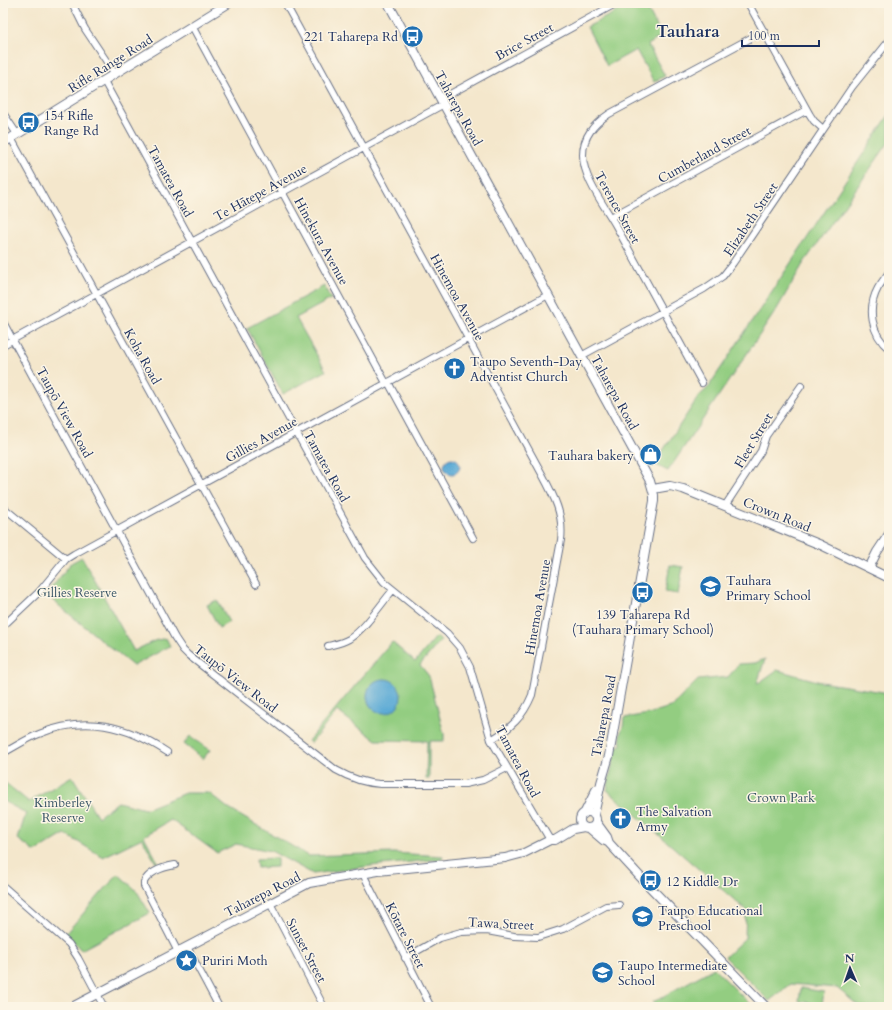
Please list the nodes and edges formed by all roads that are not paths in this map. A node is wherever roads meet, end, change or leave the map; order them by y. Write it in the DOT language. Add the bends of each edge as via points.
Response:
graph roads {
  1 [pos="72,3"];
  2 [pos="229,3"];
  3 [pos="285,3"];
  4 [pos="388,3"];
  5 [pos="617,3"];
  6 [pos="748,3"];
  7 [pos="192,26"];
  8 [pos="764,31"];
  9 [pos="889,41"];
  10 [pos="115,74"];
  11 [pos="104,81"];
  12 [pos="443,102"];
  13 [pos="807,110"];
  14 [pos="3,113"];
  15 [pos="823,129"];
  16 [pos="14,136"];
  17 [pos="3,143"];
  18 [pos="364,148"];
  19 [pos="282,192"];
  20 [pos="611,217"];
  21 [pos="192,242"];
  22 [pos="889,272"];
  23 [pos="97,294"];
  24 [pos="548,295"];
  25 [pos="663,311"];
  26 [pos="3,322"];
  27 [pos="12,339"];
  28 [pos="468,339"];
  29 [pos="3,345"];
  30 [pos="889,349"];
  31 [pos="581,356"];
  32 [pos="387,383"];
  33 [pos="702,383"];
  34 [pos="800,386"];
  35 [pos="296,433"];
  36 [pos="201,484"];
  37 [pos="653,489"];
  38 [pos="725,506"];
  39 [pos="3,507"];
  40 [pos="116,530"];
  41 [pos="889,534"];
  42 [pos="473,538"];
  43 [pos="66,559"];
  44 [pos="869,568"];
  45 [pos="889,578"];
  46 [pos="256,584"];
  47 [pos="393,590"];
  48 [pos="4,623"];
  49 [pos="328,646"];
  50 [pos="491,740"];
  51 [pos="167,752"];
  52 [pos="3,753"];
  53 [pos="507,768"];
  54 [pos="601,783"];
  55 [pos="595,819"];
  56 [pos="584,822"];
  57 [pos="550,840"];
  58 [pos="609,843"];
  59 [pos="175,865"];
  60 [pos="363,874"];
  61 [pos="3,886"];
  62 [pos="270,903"];
  63 [pos="619,905"];
  64 [pos="187,947"];
  65 [pos="178,952"];
  66 [pos="405,958"];
  67 [pos="97,994"];
  68 [pos="72,1007"];
  69 [pos="104,1007"];
  70 [pos="220,1007"];
  71 [pos="324,1007"];
  72 [pos="431,1007"];
  73 [pos="766,1007"];
  1 -- 10 [label="street" via="85,29"];
  2 -- 7 [label="street, Rifle Range Road"];
  3 -- 18 [label="street, Hinemoa Avenue"];
  4 -- 12 [label="street, Taharepa Road"];
  5 -- 12 [label="street, Brice Street"];
  6 -- 8 [label="street"];
  7 -- 10 [label="street, Rifle Range Road"];
  7 -- 19 [label="street, Hinekura Avenue"];
  8 -- 13 [label="street"];
  8 -- 20 [label="street, Terence Street" via="609,114 589,132 583,148 583,163"];
  9 -- 15 [label="street, Elizabeth Street"];
  10 -- 11 [label="street, Rifle Range Road"];
  11 -- 16 [label="street, Rifle Range Road"];
  11 -- 21 [label="street, Tamatea Road"];
  12 -- 18 [label="street, Te Hātepe Avenue"];
  12 -- 24 [label="street, Taharepa Road"];
  13 -- 15 [label="street"];
  13 -- 20 [label="street, Cumberland Street"];
  14 -- 16 [label="street, Koha Road"];
  15 -- 25 [label="street, Elizabeth Street" via="728,270 714,283"];
  16 -- 17 [label="street, Rifle Range Road"];
  16 -- 23 [label="street, Koha Road"];
  18 -- 19 [label="street, Te Hātepe Avenue"];
  18 -- 28 [label="street, Hinemoa Avenue"];
  19 -- 21 [label="street, Te Hātepe Avenue"];
  19 -- 32 [label="street, Hinekura Avenue"];
  20 -- 25 [label="street, Terence Street"];
  21 -- 23 [label="street, Te Hātepe Avenue"];
  21 -- 35 [label="street, Tamatea Road"];
  22 -- 30 [label="street" via="878,289 872,308 874,328"];
  23 -- 27 [label="street, Te Hātepe Avenue"];
  23 -- 36 [label="street, Koha Road"];
  24 -- 28 [label="street, Gillies Avenue"];
  24 -- 31 [label="street, Taharepa Road"];
  25 -- 31 [label="street, Elizabeth Street"];
  25 -- 33 [label="street, Terence Street"];
  26 -- 27 [label="street, Taupō View Road"];
  27 -- 29 [label="street, Te Hātepe Avenue"];
  27 -- 40 [label="street, Taupō View Road"];
  28 -- 32 [label="street, Gillies Avenue"];
  28 -- 50 [label="street, Hinemoa Avenue" via="553,494 561,521 561,540 532,695 517,721"];
  31 -- 37 [label="street, Taharepa Road"];
  32 -- 35 [label="street, Gillies Avenue"];
  32 -- 42 [label="street, Hinekura Avenue"];
  34 -- 38 [label="street, Fleet Street" via="766,436 761,451"];
  35 -- 36 [label="street, Gillies Avenue"];
  35 -- 47 [label="street, Tamatea Road" via="365,558"];
  36 -- 40 [label="street, Gillies Avenue"];
  36 -- 46 [label="street, Koha Road"];
  37 -- 38 [label="street, Crown Road" via="677,487"];
  37 -- 54 [label="street, Taharepa Road" via="654,501 623,678 609,756"];
  38 -- 44 [label="street, Crown Road" via="821,545"];
  39 -- 43 [label="street"];
  40 -- 43 [label="street, Gillies Avenue"];
  40 -- 53 [label="street, Taupō View Road" via="182,650 336,770 369,783 453,784 478,781"];
  41 -- 44 [label="street"];
  43 -- 48 [label="street, Gillies Avenue" via="38,592"];
  44 -- 45 [label="street, Crown Road"];
  47 -- 49 [label="street" via="361,629 350,638"];
  47 -- 50 [label="street, Tamatea Road" via="446,633 460,648 470,667"];
  50 -- 53 [label="street, Tamatea Road"];
  51 -- 52 [label="street" via="130,732 110,726 85,724 49,730"];
  53 -- 57 [label="street, Tamatea Road"];
  54 -- 55 [label="street, Taharepa Road"];
  54 -- 56 [label="street, Taharepa Road"];
  55 -- 56 [label="street, Taharepa Road" via="593,826"];
  55 -- 56 [label="street, Taharepa Road" via="588,812"];
  55 -- 58 [label="street"];
  56 -- 57 [label="street, Taharepa Road" via="555,840"];
  56 -- 58 [label="street"];
  57 -- 60 [label="street, Taharepa Road" via="524,853 505,858"];
  58 -- 73 [label="street"];
  59 -- 65 [label="street" via="150,875 144,886"];
  60 -- 62 [label="street, Taharepa Road" via="309,883"];
  60 -- 66 [label="street, Kōtare Street"];
  61 -- 67 [label="street" via="69,944"];
  62 -- 64 [label="street, Taharepa Road"];
  62 -- 71 [label="street, Sunset Street"];
  63 -- 66 [label="street, Tawa Street" via="606,906 563,929 538,937 474,930 461,932 440,938"];
  64 -- 65 [label="street, Taharepa Road"];
  64 -- 70 [label="street"];
  65 -- 67 [label="street, Taharepa Road"];
  66 -- 72 [label="street, Kōtare Street"];
  67 -- 68 [label="street, Taharepa Road"];
  67 -- 69 [label="street"];
}
